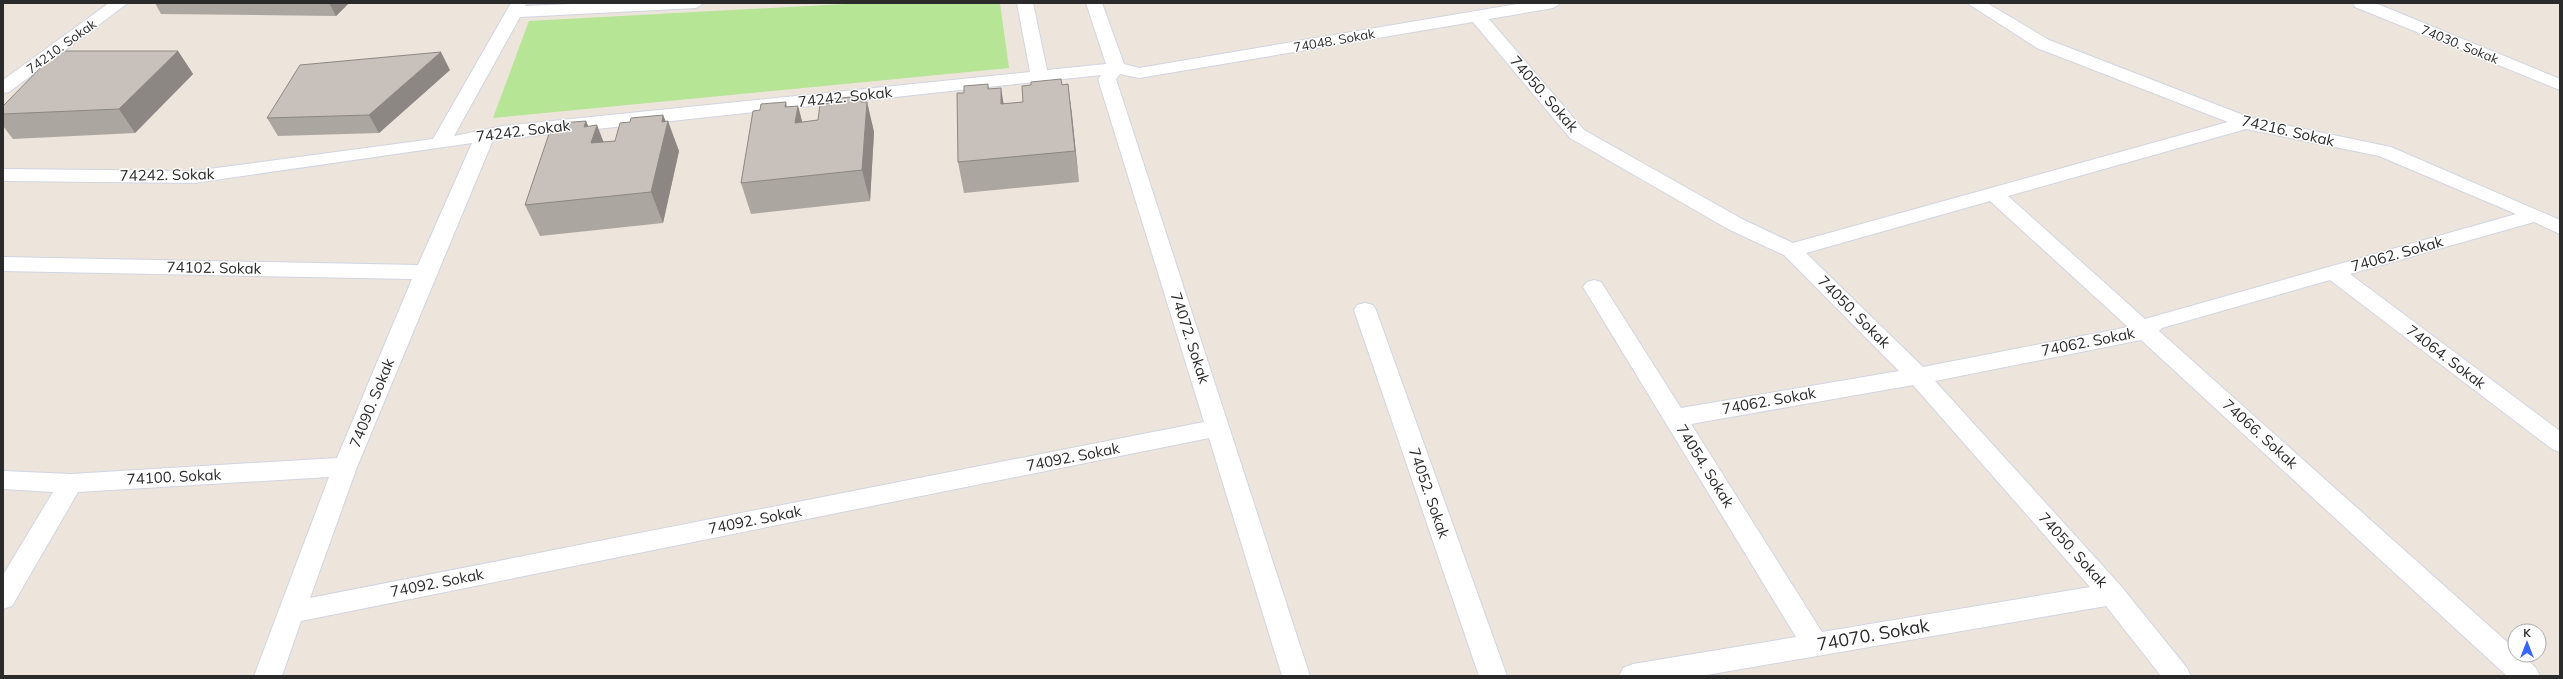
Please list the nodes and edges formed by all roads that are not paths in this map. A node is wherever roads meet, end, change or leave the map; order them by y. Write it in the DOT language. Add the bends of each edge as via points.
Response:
graph roads {
  1 [pos="120,3"];
  2 [pos="696,3"];
  3 [pos="1025,3"];
  4 [pos="1094,3"];
  5 [pos="1553,3"];
  6 [pos="1975,3"];
  7 [pos="2361,3"];
  8 [pos="516,7"];
  9 [pos="1489,10"];
  10 [pos="1116,68"];
  11 [pos="1040,77"];
  12 [pos="2560,85"];
  13 [pos="3,88"];
  14 [pos="2246,123"];
  15 [pos="486,134"];
  16 [pos="440,144"];
  17 [pos="5,177"];
  18 [pos="1994,193"];
  19 [pos="2536,215"];
  20 [pos="2560,228"];
  21 [pos="1791,250"];
  22 [pos="3,264"];
  23 [pos="425,272"];
  24 [pos="2333,272"];
  25 [pos="1594,287"];
  26 [pos="1365,310"];
  27 [pos="2147,331"];
  28 [pos="1918,376"];
  29 [pos="1675,418"];
  30 [pos="1218,428"];
  31 [pos="2560,443"];
  32 [pos="345,467"];
  33 [pos="3,480"];
  34 [pos="72,483"];
  35 [pos="2112,594"];
  36 [pos="3,598"];
  37 [pos="292,612"];
  38 [pos="1816,645"];
  39 [pos="268,676"];
  40 [pos="1296,676"];
  41 [pos="1493,676"];
  42 [pos="1634,676"];
  43 [pos="2177,676"];
  44 [pos="2526,676"];
  1 -- 13 [label="street, 74210. Sokak"];
  2 -- 8 [label="street"];
  3 -- 11 [label="street"];
  4 -- 10 [label="street"];
  5 -- 9 [label="street, 74048. Sokak"];
  6 -- 14 [label="street, 74216. Sokak" via="2043,44"];
  7 -- 12 [label="street, 74030. Sokak"];
  8 -- 16 [label="street"];
  9 -- 10 [label="street, 74048. Sokak" via="1139,73"];
  9 -- 21 [label="street, 74050. Sokak" via="1576,134 1736,224"];
  10 -- 11 [label="street, 74242. Sokak"];
  10 -- 30 [label="street, 74072. Sokak" via="1107,79"];
  11 -- 15 [label="street, 74242. Sokak"];
  14 -- 18 [label="street"];
  14 -- 19 [label="street, 74216. Sokak" via="2384,151"];
  15 -- 16 [label="street, 74242. Sokak"];
  15 -- 23 [label="street, 74090. Sokak"];
  16 -- 17 [label="street, 74242. Sokak" via="194,177"];
  18 -- 21 [label="street"];
  18 -- 27 [label="street, 74066. Sokak"];
  19 -- 20 [label="street, 74216. Sokak"];
  19 -- 24 [label="street, 74062. Sokak"];
  21 -- 28 [label="street, 74050. Sokak"];
  22 -- 23 [label="street, 74102. Sokak"];
  23 -- 32 [label="street, 74090. Sokak"];
  24 -- 27 [label="street, 74062. Sokak" via="2154,323"];
  24 -- 31 [label="street, 74064. Sokak"];
  25 -- 29 [label="street, 74054. Sokak"];
  26 -- 41 [label="street, 74052. Sokak"];
  27 -- 28 [label="street, 74062. Sokak"];
  27 -- 44 [label="street, 74066. Sokak"];
  28 -- 29 [label="street, 74062. Sokak"];
  28 -- 35 [label="street, 74050. Sokak"];
  29 -- 38 [label="street, 74054. Sokak"];
  30 -- 37 [label="street, 74092. Sokak"];
  30 -- 40 [label="street, 74072. Sokak"];
  32 -- 34 [label="street, 74100. Sokak"];
  32 -- 37 [label="street, 74090. Sokak"];
  33 -- 34 [label="street, 74100. Sokak"];
  34 -- 36 [label="street"];
  35 -- 38 [label="street, 74070. Sokak"];
  35 -- 43 [label="street, 74050. Sokak"];
  37 -- 39 [label="street, 74090. Sokak"];
  38 -- 42 [label="street, 74070. Sokak"];
}
